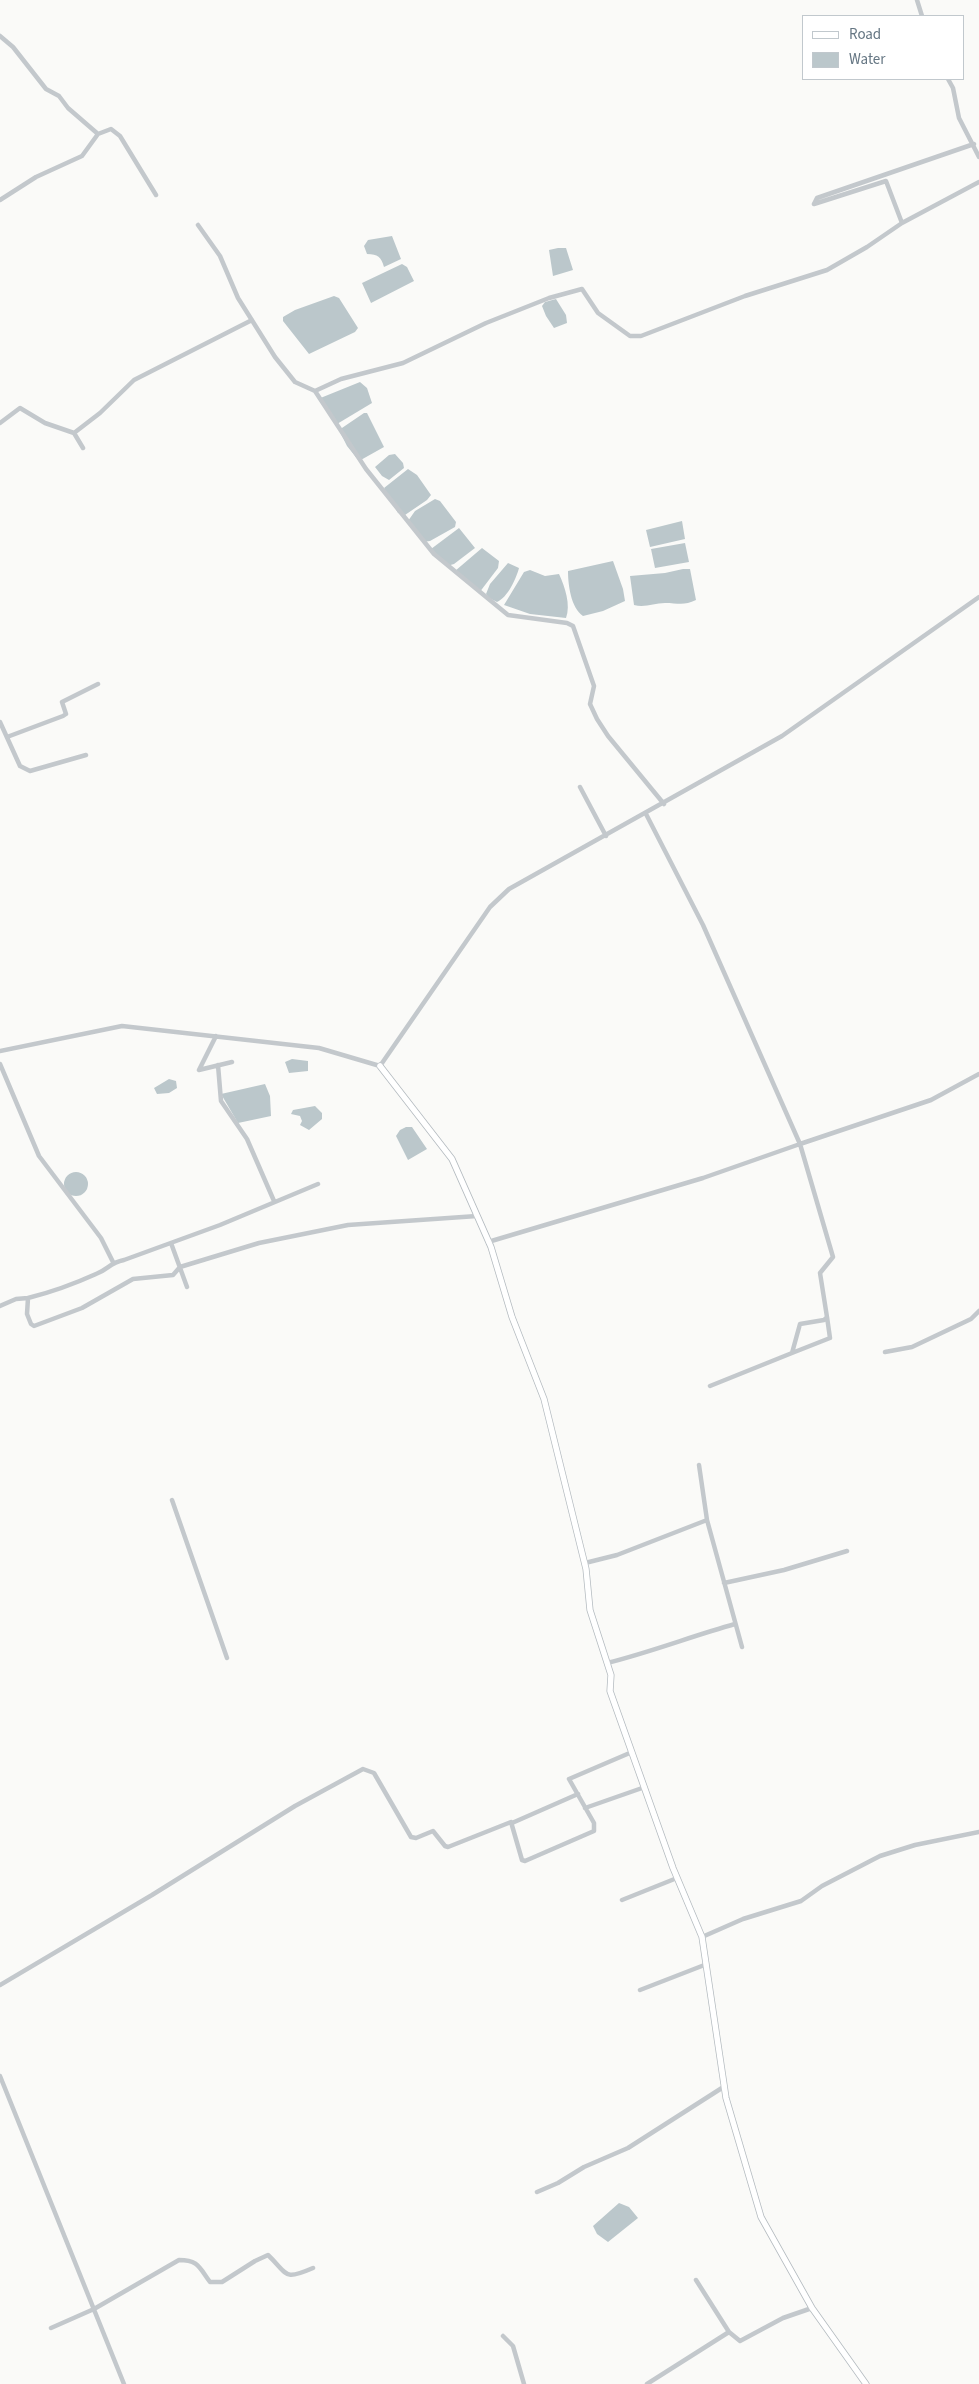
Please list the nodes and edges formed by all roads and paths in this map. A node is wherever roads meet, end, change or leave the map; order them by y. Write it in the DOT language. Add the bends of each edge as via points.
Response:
graph roads {
  1 [pos="917,0"];
  2 [pos="922,15"];
  3 [pos="0,36"];
  4 [pos="949,80"];
  5 [pos="98,134"];
  6 [pos="974,144"];
  7 [pos="979,157"];
  8 [pos="979,182"];
  9 [pos="156,195"];
  10 [pos="0,200"];
  11 [pos="902,223"];
  12 [pos="198,225"];
  13 [pos="252,320"];
  14 [pos="315,391"];
  15 [pos="0,422"];
  16 [pos="74,433"];
  17 [pos="83,448"];
  18 [pos="979,597"];
  19 [pos="98,684"];
  20 [pos="0,722"];
  21 [pos="7,737"];
  22 [pos="86,755"];
  23 [pos="580,787"];
  24 [pos="664,804"];
  25 [pos="646,814"];
  26 [pos="606,836"];
  27 [pos="216,1036"];
  28 [pos="0,1051"];
  29 [pos="232,1062"];
  30 [pos="0,1064"];
  31 [pos="218,1065"];
  32 [pos="380,1066"];
  33 [pos="979,1074"];
  34 [pos="800,1144"];
  35 [pos="318,1184"];
  36 [pos="274,1201"];
  37 [pos="477,1216"];
  38 [pos="488,1242"];
  39 [pos="171,1243"];
  40 [pos="113,1262"];
  41 [pos="180,1267"];
  42 [pos="187,1287"];
  43 [pos="28,1298"];
  44 [pos="0,1306"];
  45 [pos="979,1311"];
  46 [pos="826,1317"];
  47 [pos="885,1352"];
  48 [pos="792,1353"];
  49 [pos="710,1386"];
  50 [pos="699,1465"];
  51 [pos="172,1500"];
  52 [pos="707,1520"];
  53 [pos="847,1551"];
  54 [pos="585,1563"];
  55 [pos="724,1583"];
  56 [pos="735,1624"];
  57 [pos="742,1648"];
  58 [pos="227,1658"];
  59 [pos="607,1663"];
  60 [pos="632,1752"];
  61 [pos="645,1787"];
  62 [pos="578,1794"];
  63 [pos="586,1808"];
  64 [pos="512,1823"];
  65 [pos="979,1832"];
  66 [pos="677,1878"];
  67 [pos="622,1900"];
  68 [pos="702,1937"];
  69 [pos="707,1964"];
  70 [pos="0,1985"];
  71 [pos="640,1990"];
  72 [pos="0,2076"];
  73 [pos="726,2086"];
  74 [pos="537,2192"];
  75 [pos="313,2268"];
  76 [pos="696,2280"];
  77 [pos="812,2308"];
  78 [pos="94,2309"];
  79 [pos="51,2328"];
  80 [pos="729,2332"];
  81 [pos="503,2336"];
  82 [pos="124,2384"];
  83 [pos="524,2384"];
  84 [pos="647,2384"];
  85 [pos="866,2384"];
  1 -- 2 [label="street"];
  3 -- 5 [label="street" via="13,47 46,89 59,96"];
  4 -- 6 [label="street" via="954,88 959,118"];
  5 -- 9 [label="street" via="111,129 120,136"];
  5 -- 10 [label="street" via="82,156 36,177"];
  6 -- 7 [label="street"];
  6 -- 11 [label="street" via="817,198 814,204 886,181"];
  8 -- 11 [label="street"];
  11 -- 14 [label="street" via="827,270 745,296 641,336 630,336 598,313 582,289 576,290 486,323 403,363 341,379"];
  12 -- 13 [label="street" via="220,256 238,298"];
  13 -- 14 [label="street" via="295,382"];
  13 -- 16 [label="street" via="134,380"];
  14 -- 24 [label="street" via="366,469 434,554 508,615 573,626 594,686 590,704 597,719"];
  15 -- 16 [label="street" via="20,408 45,423"];
  16 -- 17 [label="street"];
  18 -- 24 [label="street" via="782,736"];
  19 -- 21 [label="street" via="62,702 66,710 63,716"];
  20 -- 21 [label="street"];
  21 -- 22 [label="street" via="20,766 30,771"];
  23 -- 26 [label="street"];
  24 -- 25 [label="street"];
  25 -- 26 [label="street"];
  25 -- 34 [label="street" via="702,925"];
  26 -- 32 [label="street" via="509,889 490,906"];
  27 -- 28 [label="street" via="122,1026"];
  27 -- 31 [label="street" via="199,1070"];
  27 -- 32 [label="street" via="319,1048"];
  29 -- 31 [label="street"];
  30 -- 40 [label="street" via="39,1156 101,1238"];
  31 -- 36 [label="street" via="221,1100 247,1139"];
  32 -- 37 [label="street" via="452,1159"];
  33 -- 34 [label="street" via="931,1100"];
  34 -- 38 [label="street"];
  34 -- 46 [label="street" via="833,1257 820,1273"];
  35 -- 36 [label="street"];
  36 -- 39 [label="street" via="220,1226"];
  37 -- 38 [label="street"];
  37 -- 41 [label="street" via="348,1225 259,1243"];
  38 -- 54 [label="street" via="512,1317 544,1399"];
  39 -- 40 [label="street"];
  39 -- 41 [label="street"];
  40 -- 43 [label="street" via="103,1272 62,1290"];
  41 -- 42 [label="street"];
  41 -- 43 [label="street" via="173,1276 133,1280 82,1308 34,1326 27,1314"];
  43 -- 44 [label="street"];
  45 -- 47 [label="street" via="971,1319 912,1347"];
  46 -- 48 [label="street" via="800,1324"];
  46 -- 48 [label="street" via="830,1338"];
  48 -- 49 [label="street"];
  50 -- 52 [label="street"];
  51 -- 58 [label="street"];
  52 -- 54 [label="street" via="617,1555"];
  52 -- 55 [label="street"];
  53 -- 55 [label="street" via="784,1570"];
  54 -- 59 [label="street" via="590,1610"];
  55 -- 56 [label="street"];
  56 -- 57 [label="street"];
  56 -- 59 [label="street"];
  59 -- 60 [label="street" via="611,1675 610,1691"];
  60 -- 61 [label="street"];
  60 -- 62 [label="street" via="569,1779"];
  61 -- 63 [label="street"];
  61 -- 66 [label="street"];
  62 -- 63 [label="street"];
  62 -- 64 [label="street"];
  63 -- 64 [label="street" via="594,1823 594,1831 525,1861 522,1860"];
  64 -- 70 [label="street" via="448,1847 433,1831 414,1838 374,1773 364,1769 295,1806"];
  65 -- 68 [label="street" via="880,1856 822,1886 801,1901 743,1919"];
  66 -- 67 [label="street"];
  66 -- 68 [label="street"];
  68 -- 69 [label="street"];
  69 -- 71 [label="street"];
  69 -- 73 [label="street"];
  72 -- 78 [label="street"];
  73 -- 74 [label="street" via="628,2148"];
  73 -- 77 [label="street" via="726,2098 761,2217"];
  75 -- 78 [label="street" via="294,2276 287,2275 268,2255 222,2282 210,2282 197,2263 178,2260"];
  76 -- 80 [label="street"];
  77 -- 80 [label="street" via="783,2318 740,2341"];
  77 -- 85 [label="street"];
  78 -- 79 [label="street"];
  78 -- 82 [label="street"];
  80 -- 84 [label="street"];
  81 -- 83 [label="street" via="513,2346"];
}
